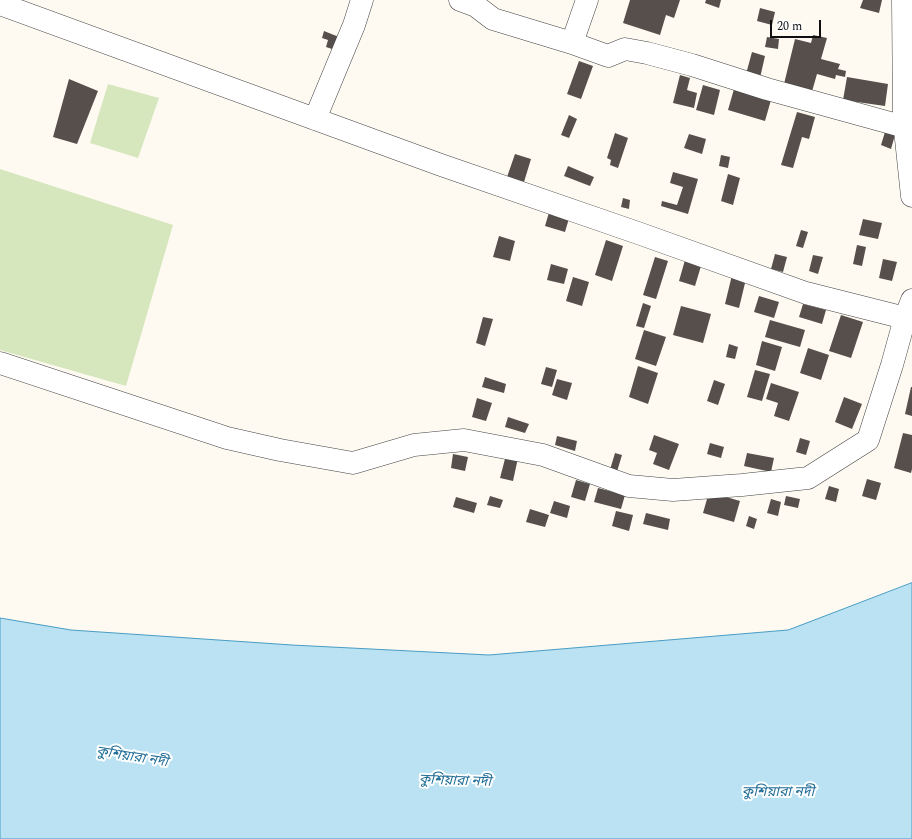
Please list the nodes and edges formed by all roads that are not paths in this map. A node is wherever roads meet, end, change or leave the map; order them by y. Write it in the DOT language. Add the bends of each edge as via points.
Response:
graph roads {
  1 [pos="362,0"];
  2 [pos="460,0"];
  3 [pos="587,0"];
  4 [pos="903,0"];
  5 [pos="0,4"];
  6 [pos="572,43"];
  7 [pos="315,120"];
  8 [pos="904,127"];
  9 [pos="912,196"];
  10 [pos="908,309"];
  11 [pos="0,363"];
  1 -- 7 [label="street"];
  2 -- 6 [label="street" via="476,6 493,20"];
  3 -- 6 [label="street"];
  4 -- 8 [label="street"];
  5 -- 7 [label="street"];
  6 -- 8 [label="street" via="608,56 625,49 647,53"];
  7 -- 10 [label="street" via="806,293"];
  8 -- 9 [label="street"];
  10 -- 11 [label="street" via="868,440 808,478 673,490 629,486 543,455 464,440 414,445 353,463 280,450 227,438"];
}
